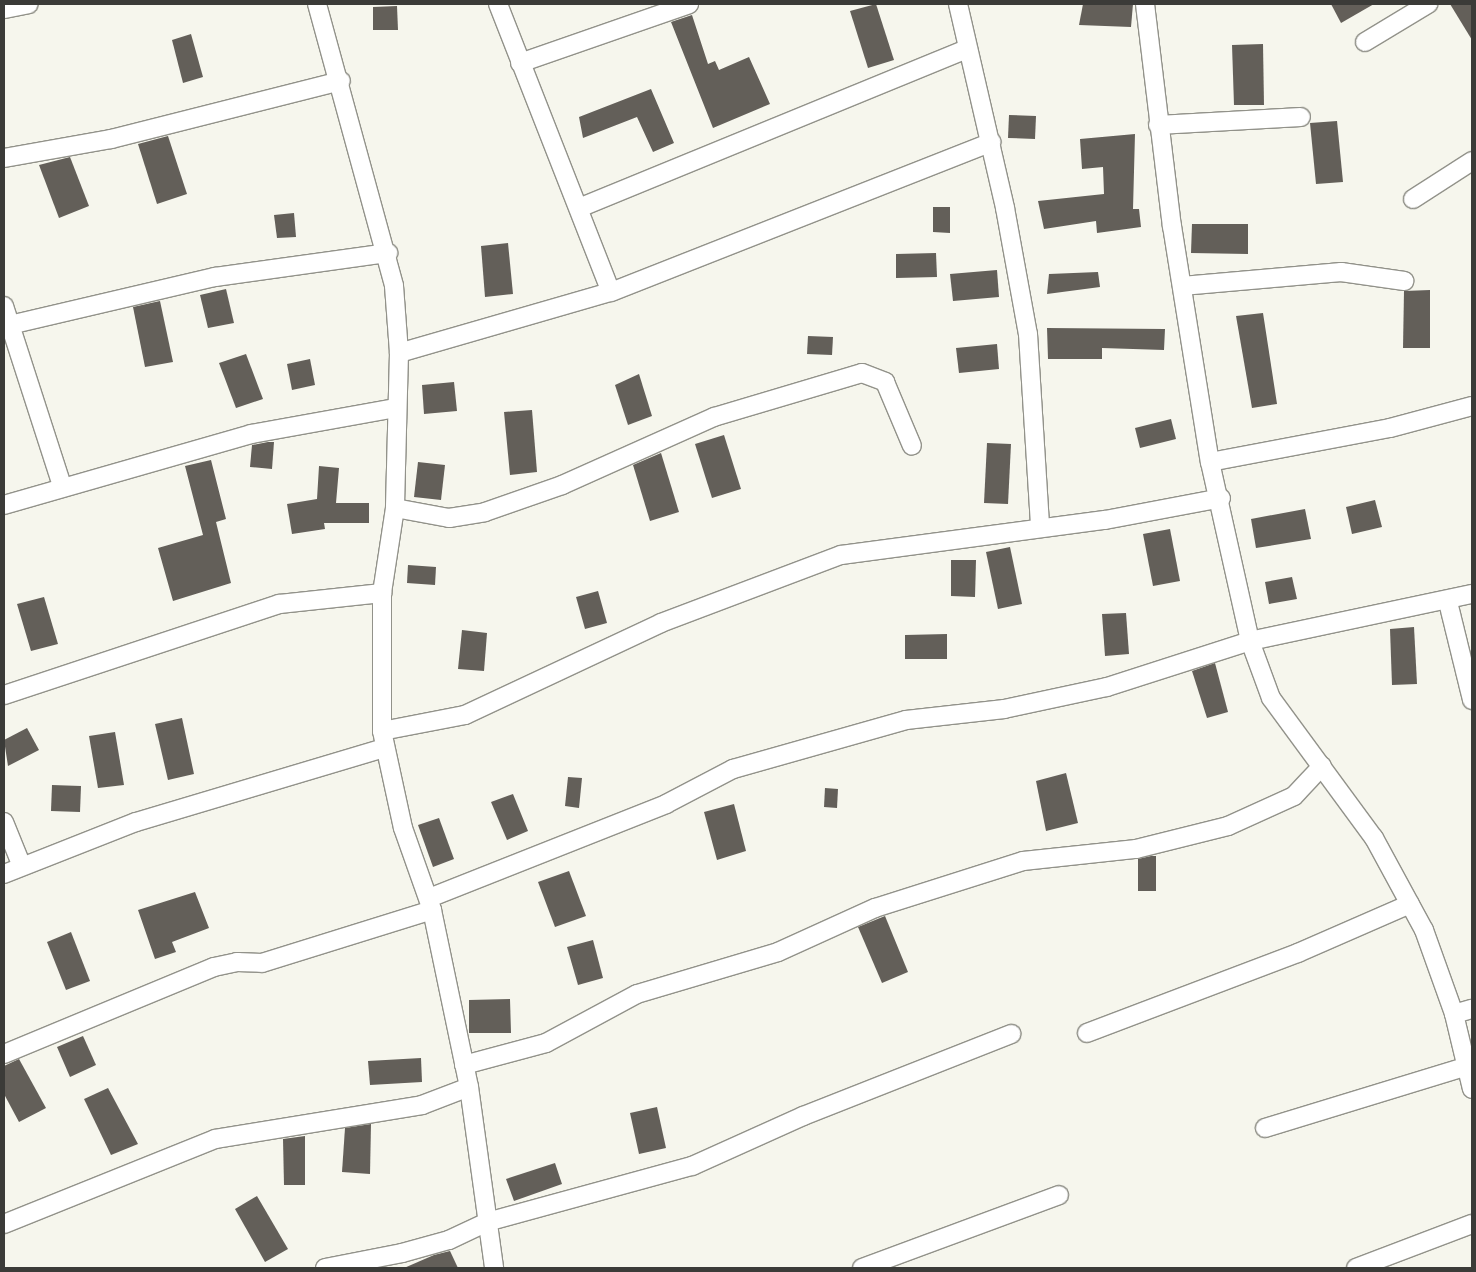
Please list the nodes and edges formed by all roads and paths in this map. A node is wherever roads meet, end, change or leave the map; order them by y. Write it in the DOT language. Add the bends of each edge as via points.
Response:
graph roads {
  1 [pos="29,4"];
  2 [pos="316,4"];
  3 [pos="498,4"];
  4 [pos="689,4"];
  5 [pos="958,4"];
  6 [pos="1145,4"];
  7 [pos="1428,4"];
  8 [pos="4,9"];
  9 [pos="1365,42"];
  10 [pos="967,48"];
  11 [pos="520,63"];
  12 [pos="341,81"];
  13 [pos="1301,117"];
  14 [pos="1158,125"];
  15 [pos="991,142"];
  16 [pos="4,158"];
  17 [pos="1472,161"];
  18 [pos="1413,199"];
  19 [pos="579,208"];
  20 [pos="388,254"];
  21 [pos="1404,281"];
  22 [pos="1182,286"];
  23 [pos="611,292"];
  24 [pos="4,306"];
  25 [pos="10,325"];
  26 [pos="399,353"];
  27 [pos="1472,406"];
  28 [pos="396,408"];
  29 [pos="912,446"];
  30 [pos="1210,462"];
  31 [pos="62,486"];
  32 [pos="1221,498"];
  33 [pos="4,505"];
  34 [pos="395,508"];
  35 [pos="1040,526"];
  36 [pos="382,593"];
  37 [pos="1472,594"];
  38 [pos="1448,602"];
  39 [pos="1250,640"];
  40 [pos="4,695"];
  41 [pos="1472,700"];
  42 [pos="383,740"];
  43 [pos="1322,766"];
  44 [pos="4,822"];
  45 [pos="21,864"];
  46 [pos="4,874"];
  47 [pos="431,904"];
  48 [pos="1410,904"];
  49 [pos="1472,1009"];
  50 [pos="1454,1014"];
  51 [pos="1087,1033"];
  52 [pos="1011,1034"];
  53 [pos="4,1054"];
  54 [pos="464,1065"];
  55 [pos="1465,1067"];
  56 [pos="469,1086"];
  57 [pos="1472,1089"];
  58 [pos="1265,1128"];
  59 [pos="1060,1195"];
  60 [pos="487,1222"];
  61 [pos="4,1224"];
  62 [pos="1472,1224"];
  63 [pos="325,1268"];
  64 [pos="494,1268"];
  65 [pos="862,1268"];
  66 [pos="1356,1268"];
  1 -- 8 [label="street"];
  2 -- 12 [label="street"];
  3 -- 11 [label="street"];
  4 -- 11 [label="street"];
  5 -- 10 [label="street"];
  6 -- 14 [label="street"];
  7 -- 9 [label="street"];
  10 -- 15 [label="street"];
  10 -- 19 [label="street"];
  11 -- 19 [label="street"];
  12 -- 16 [label="street" via="111,139"];
  12 -- 20 [label="street"];
  13 -- 14 [label="street"];
  14 -- 22 [label="street"];
  15 -- 23 [label="street"];
  15 -- 35 [label="street" via="1028,334"];
  17 -- 18 [label="street"];
  19 -- 23 [label="street"];
  20 -- 25 [label="street" via="215,277"];
  20 -- 26 [label="street"];
  21 -- 22 [label="street" via="1340,272"];
  22 -- 30 [label="street"];
  23 -- 26 [label="street"];
  24 -- 25 [label="street"];
  25 -- 31 [label="street"];
  26 -- 28 [label="street"];
  27 -- 30 [label="street" via="1390,428"];
  28 -- 31 [label="street" via="251,434"];
  28 -- 34 [label="street"];
  29 -- 34 [label="street" via="885,382 862,373 714,417 562,485 485,512 449,518"];
  30 -- 32 [label="street"];
  31 -- 33 [label="street"];
  32 -- 35 [label="street" via="1105,520"];
  32 -- 39 [label="street"];
  34 -- 36 [label="street"];
  35 -- 42 [label="street" via="841,555 661,623 465,715"];
  36 -- 40 [label="street" via="279,604"];
  36 -- 42 [label="street"];
  37 -- 38 [label="street"];
  38 -- 39 [label="street"];
  38 -- 41 [label="street"];
  39 -- 43 [label="street" via="1271,698"];
  39 -- 47 [label="street" via="1107,687 1004,709 906,720 733,769 666,804"];
  42 -- 45 [label="street"];
  42 -- 47 [label="street" via="403,828"];
  43 -- 48 [label="street" via="1374,838"];
  43 -- 54 [label="street" via="1294,796 1228,826 1136,849 1022,861 875,908 778,952 637,994 546,1043"];
  44 -- 45 [label="street"];
  45 -- 46 [label="street"];
  47 -- 53 [label="street" via="262,963 237,962 214,967"];
  47 -- 54 [label="street"];
  48 -- 50 [label="street" via="1424,930"];
  48 -- 51 [label="street" via="1298,953"];
  49 -- 50 [label="street"];
  50 -- 55 [label="street"];
  52 -- 60 [label="street" via="803,1116 692,1166"];
  54 -- 56 [label="street"];
  55 -- 57 [label="street"];
  55 -- 58 [label="street"];
  56 -- 60 [label="street"];
  56 -- 61 [label="street" via="422,1106 215,1140"];
  59 -- 65 [label="street"];
  60 -- 63 [label="street" via="450,1240"];
  60 -- 64 [label="street"];
  62 -- 66 [label="street"];
}
